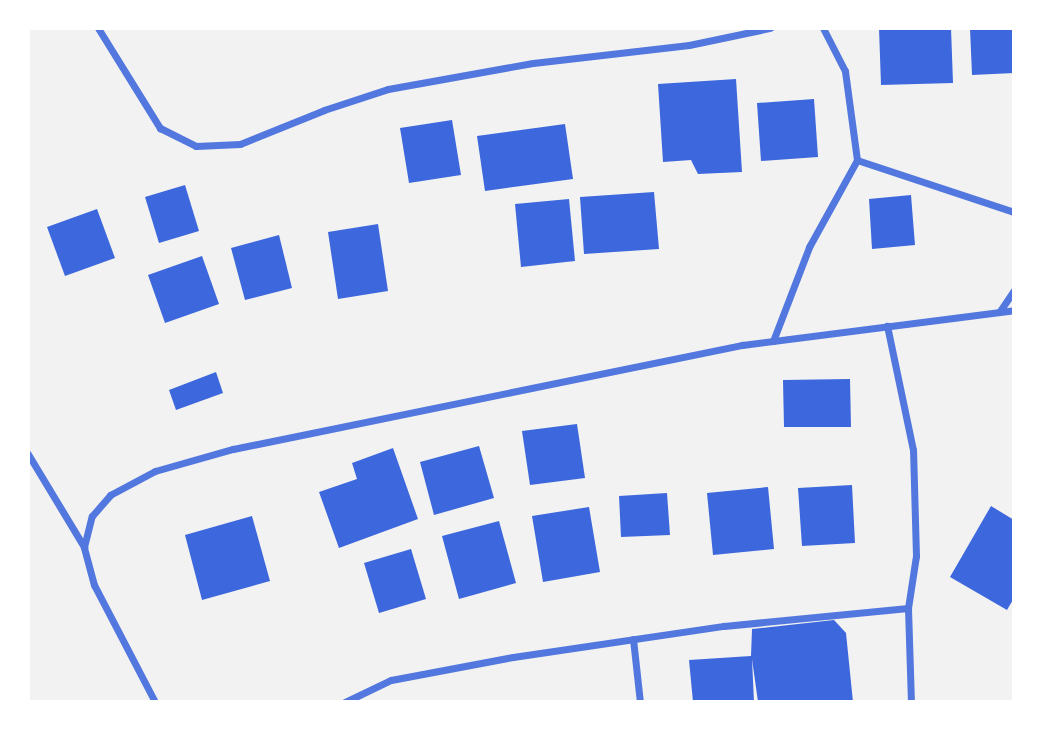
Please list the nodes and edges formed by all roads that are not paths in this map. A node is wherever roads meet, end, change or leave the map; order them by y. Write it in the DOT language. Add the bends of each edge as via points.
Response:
graph roads {
  1 [pos="99,28"];
  2 [pos="770,28"];
  3 [pos="823,28"];
  4 [pos="857,160"];
  5 [pos="1014,212"];
  6 [pos="1014,290"];
  7 [pos="1014,310"];
  8 [pos="1000,311"];
  9 [pos="887,326"];
  10 [pos="773,341"];
  11 [pos="28,454"];
  12 [pos="84,547"];
  13 [pos="908,608"];
  14 [pos="633,639"];
  15 [pos="155,702"];
  16 [pos="345,702"];
  17 [pos="640,702"];
  18 [pos="911,702"];
  1 -- 2 [label="street" via="160,128 196,146 240,144 388,89 533,63 689,45"];
  3 -- 4 [label="street" via="845,71"];
  4 -- 5 [label="street"];
  4 -- 10 [label="street" via="809,247"];
  6 -- 8 [label="street"];
  7 -- 8 [label="street"];
  8 -- 9 [label="street"];
  9 -- 10 [label="street"];
  9 -- 13 [label="street" via="913,450 916,556"];
  10 -- 12 [label="street" via="233,449 155,471 110,495 92,516"];
  11 -- 12 [label="street"];
  12 -- 15 [label="street" via="94,584"];
  13 -- 14 [label="street"];
  13 -- 18 [label="street"];
  14 -- 16 [label="street" via="391,680"];
  14 -- 17 [label="street"];
}
